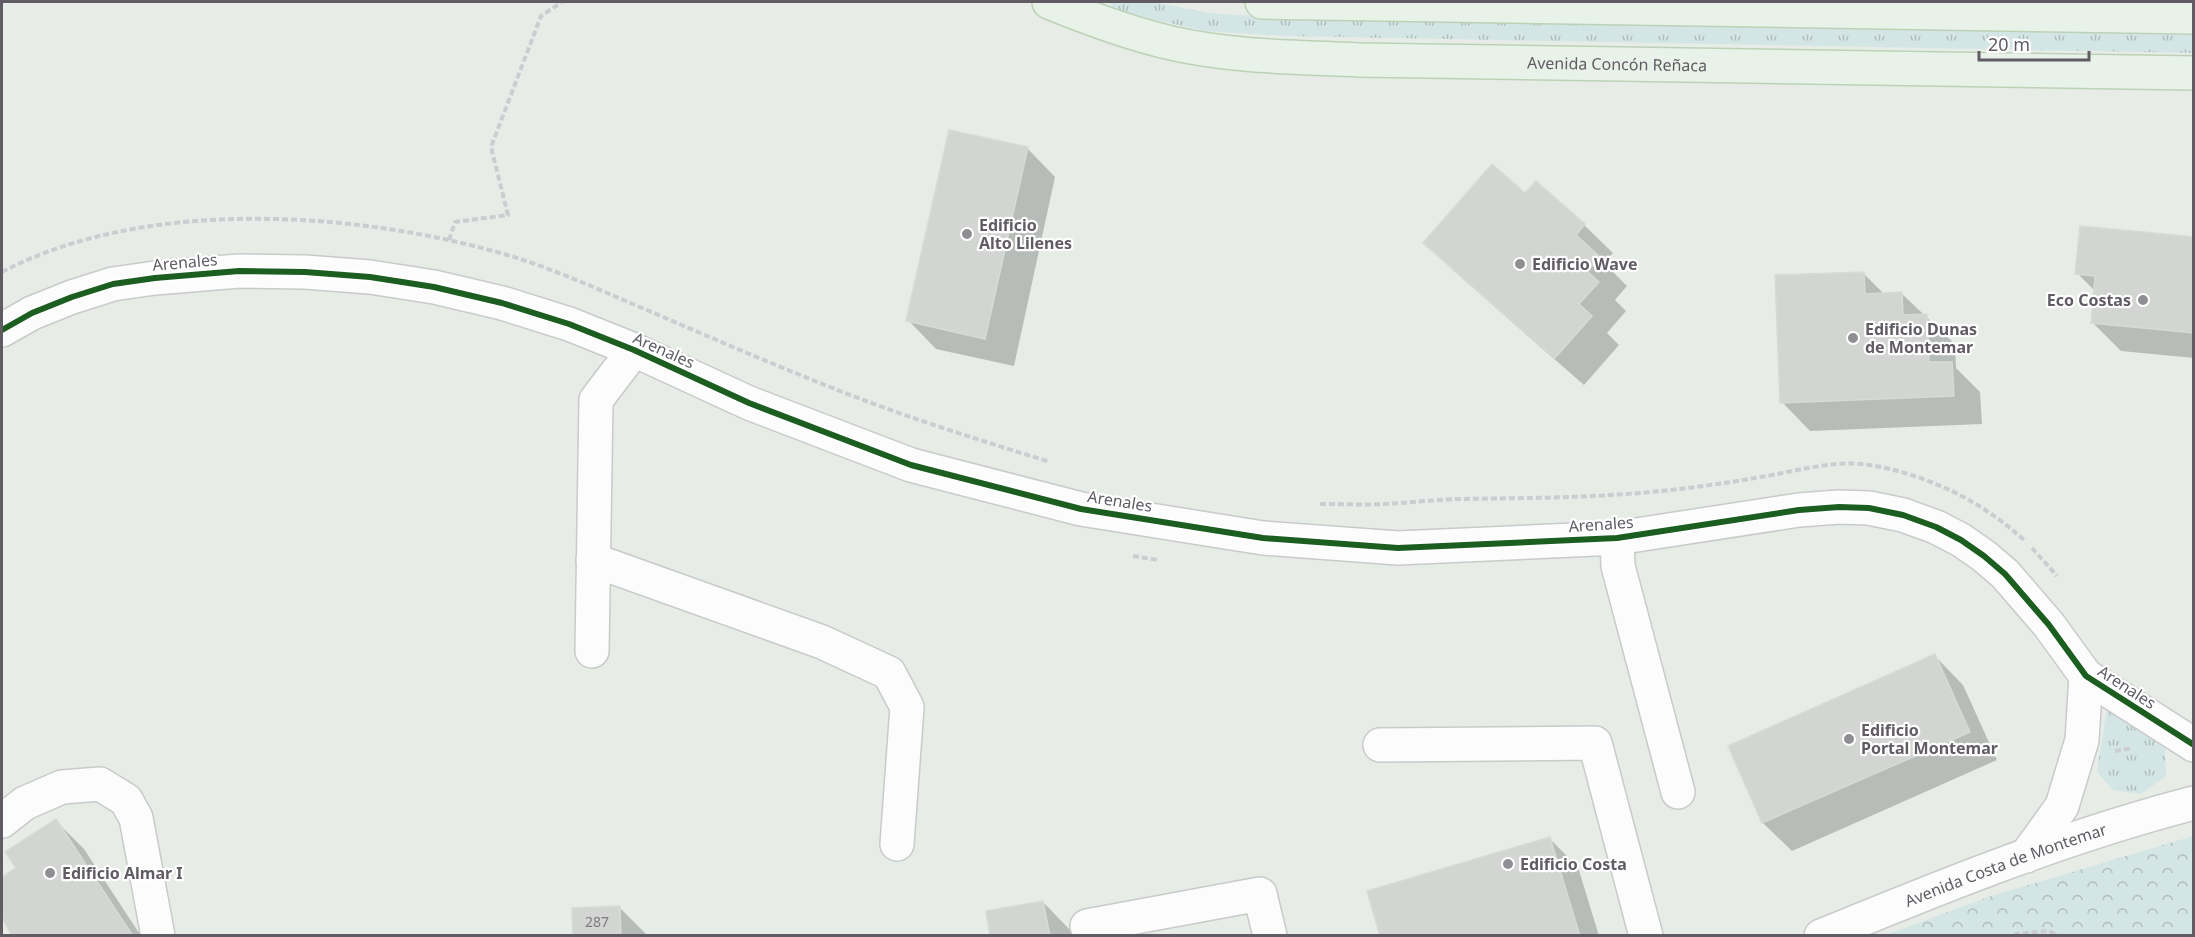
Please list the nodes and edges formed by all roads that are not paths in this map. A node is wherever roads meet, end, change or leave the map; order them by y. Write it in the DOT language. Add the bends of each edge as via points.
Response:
graph roads {
  1 [pos="1049,2"];
  2 [pos="1262,2"];
  3 [pos="2193,17"];
  4 [pos="2193,73"];
  5 [pos="2,330"];
  6 [pos="634,350"];
  7 [pos="1617,538"];
  8 [pos="593,560"];
  9 [pos="592,651"];
  10 [pos="2086,676"];
  11 [pos="1380,745"];
  12 [pos="2193,745"];
  13 [pos="1678,792"];
  14 [pos="2193,803"];
  15 [pos="2,821"];
  16 [pos="897,844"];
  17 [pos="2026,856"];
  18 [pos="1087,926"];
  19 [pos="158,936"];
  20 [pos="1270,936"];
  21 [pos="1646,936"];
  22 [pos="1821,936"];
  1 -- 4 [label="main road, Avenida Concón Reñaca" via="1172,44 1267,55 1359,60"];
  2 -- 3 [label="main road"];
  5 -- 6 [label="street, Arenales" via="32,313 113,284 239,271 305,272 434,287 491,300 569,324"];
  6 -- 7 [label="street, Arenales" via="749,403 911,465 1081,509 1263,537 1398,548"];
  6 -- 8 [label="street" via="596,400"];
  7 -- 10 [label="street, Arenales" via="1799,510 1869,508 1903,515 1961,540 2005,574"];
  7 -- 13 [label="street" via="1618,566"];
  8 -- 9 [label="street"];
  8 -- 16 [label="street" via="822,642 889,673 907,708"];
  10 -- 12 [label="street, Arenales"];
  10 -- 17 [label="street, Arenales" via="2082,740 2062,806"];
  11 -- 21 [label="street" via="1595,743"];
  14 -- 17 [label="street, Avenida Costa de Montemar"];
  15 -- 19 [label="street" via="25,803 62,787 100,784 126,800 136,818"];
  17 -- 22 [label="street, Avenida Costa de Montemar"];
  18 -- 20 [label="street" via="1260,894"];
}
